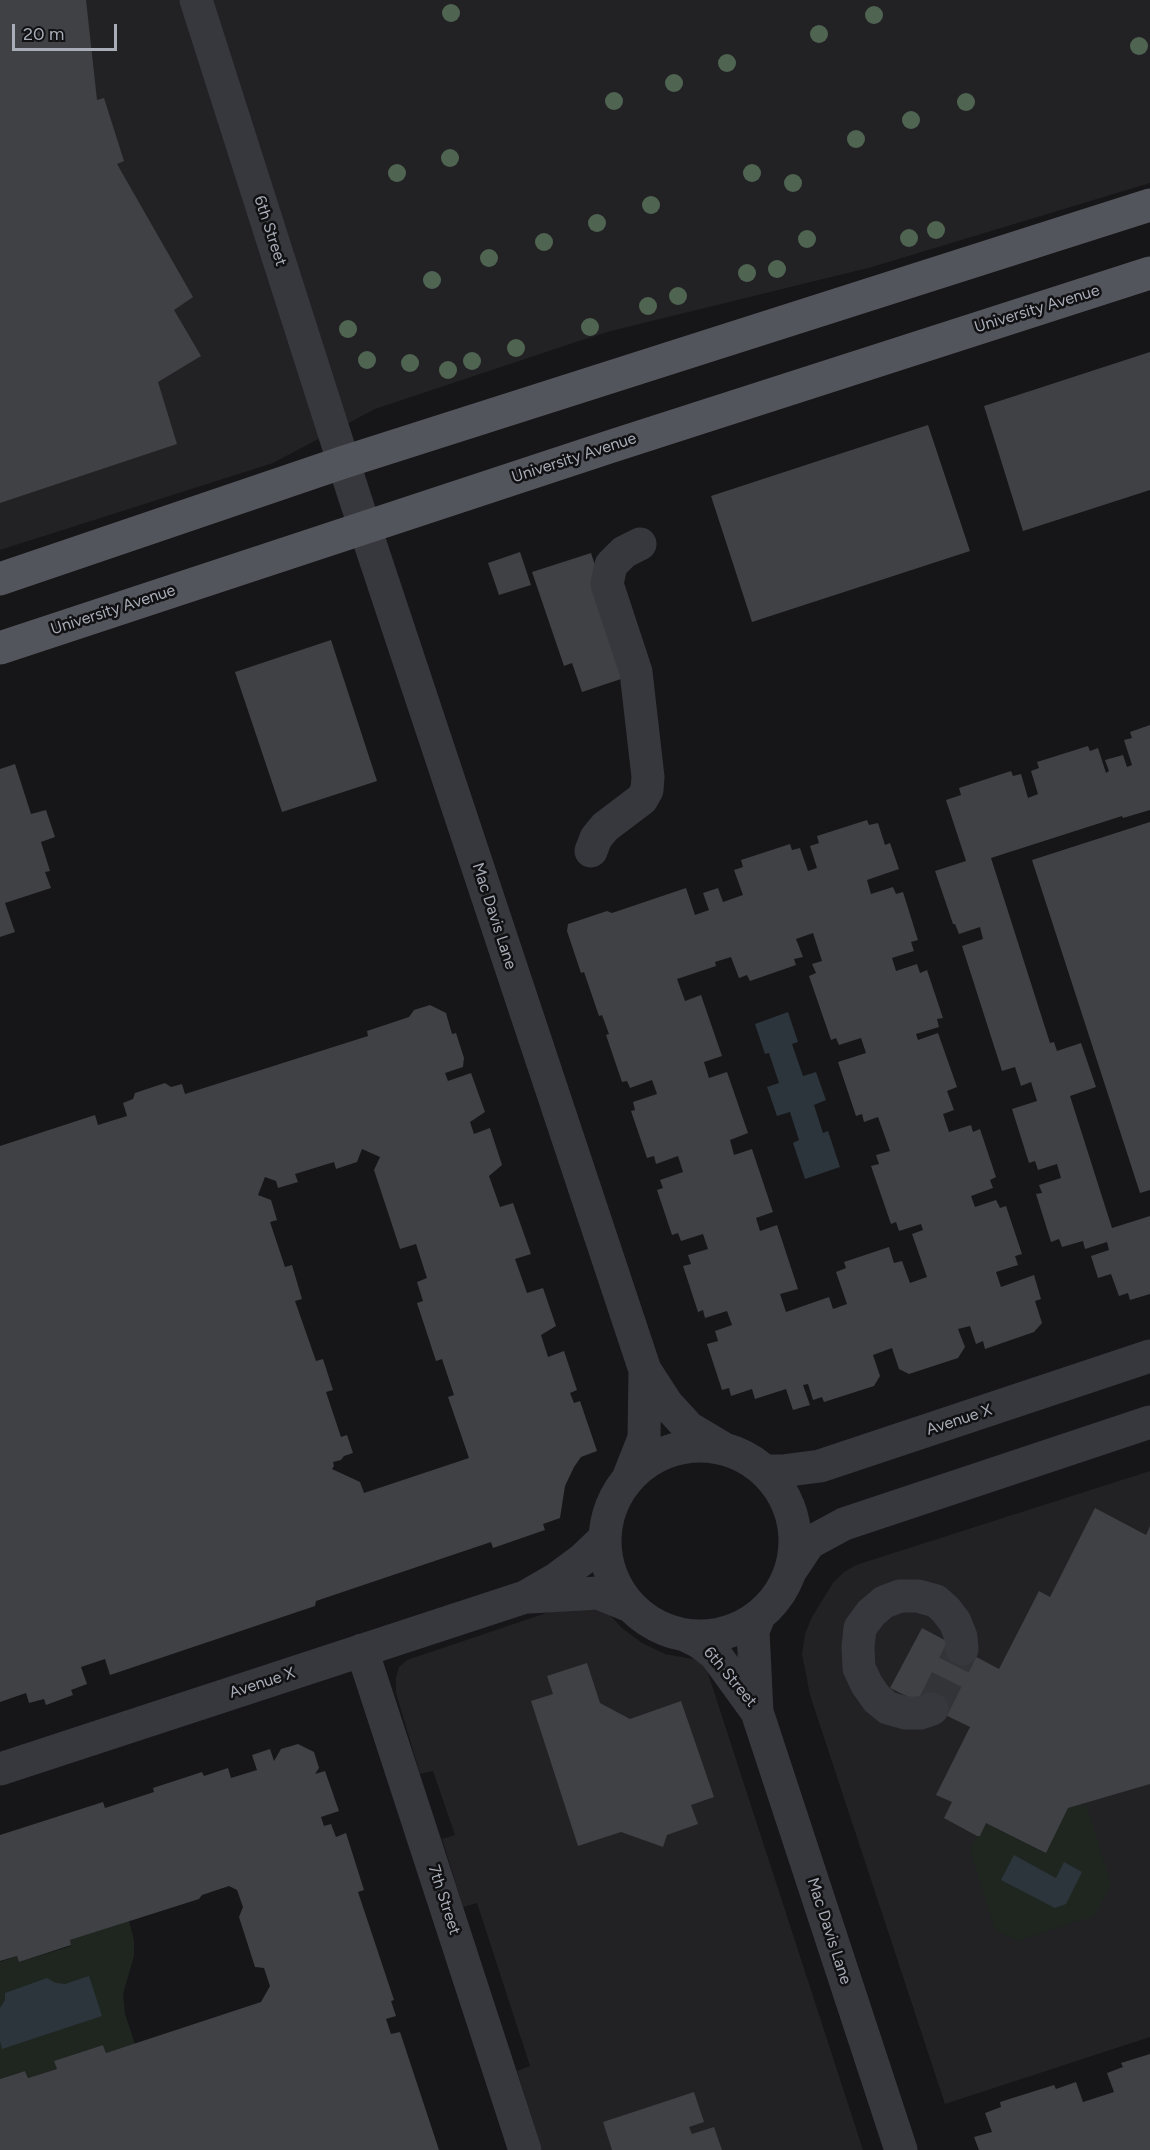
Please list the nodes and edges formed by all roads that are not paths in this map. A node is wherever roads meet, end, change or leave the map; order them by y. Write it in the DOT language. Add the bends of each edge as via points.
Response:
graph roads {
  1 [pos="196,0"];
  2 [pos="1150,205"];
  3 [pos="1150,273"];
  4 [pos="344,462"];
  5 [pos="365,528"];
  6 [pos="640,544"];
  7 [pos="0,579"];
  8 [pos="0,648"];
  9 [pos="591,851"];
  10 [pos="1150,1356"];
  11 [pos="645,1370"];
  12 [pos="1150,1422"];
  13 [pos="721,1447"];
  14 [pos="765,1471"];
  15 [pos="629,1476"];
  16 [pos="604,1539"];
  17 [pos="791,1570"];
  18 [pos="525,1597"];
  19 [pos="630,1606"];
  20 [pos="759,1616"];
  21 [pos="685,1635"];
  22 [pos="962,1649"];
  23 [pos="362,1650"];
  24 [pos="932,1709"];
  25 [pos="757,1712"];
  26 [pos="0,1769"];
  27 [pos="525,2150"];
  28 [pos="901,2150"];
  1 -- 4 [label="street, 6th Street"];
  2 -- 4 [label="main road"];
  3 -- 5 [label="main road, University Avenue"];
  4 -- 5 [label="street, Mac Davis Lane"];
  4 -- 7 [label="main road"];
  5 -- 8 [label="main road, University Avenue"];
  5 -- 11 [label="street, Mac Davis Lane"];
  6 -- 9 [label="street" via="611,565 607,584 636,672 647,790 642,799 605,826"];
  10 -- 14 [label="street, Avenue X" via="820,1466"];
  11 -- 13 [label="street" via="667,1404 689,1428"];
  11 -- 15 [label="street" via="644,1438"];
  12 -- 17 [label="street" via="844,1524 809,1543"];
  13 -- 14 [label="street" via="745,1456"];
  13 -- 15 [label="street" via="688,1445 656,1455"];
  14 -- 17 [label="street" via="788,1506 794,1527"];
  15 -- 16 [label="street" via="607,1516"];
  16 -- 18 [label="street, Avenue X" via="584,1559"];
  16 -- 19 [label="street" via="615,1586"];
  17 -- 20 [label="street" via="778,1595"];
  18 -- 19 [label="street, Avenue X" via="598,1593"];
  18 -- 23 [label="street, Avenue X"];
  19 -- 21 [label="street" via="655,1625"];
  20 -- 21 [label="street" via="736,1629 711,1635"];
  20 -- 25 [label="street, 6th Street" via="753,1631"];
  21 -- 25 [label="street, 6th Street" via="715,1654"];
  22 -- 24 [label="street" via="955,1622 946,1610 936,1601 918,1596 900,1596 884,1602 860,1628 859,1668 877,1699 888,1708 906,1713"];
  23 -- 26 [label="street, Avenue X"];
  23 -- 27 [label="street, 7th Street"];
  25 -- 28 [label="street, Mac Davis Lane"];
}
